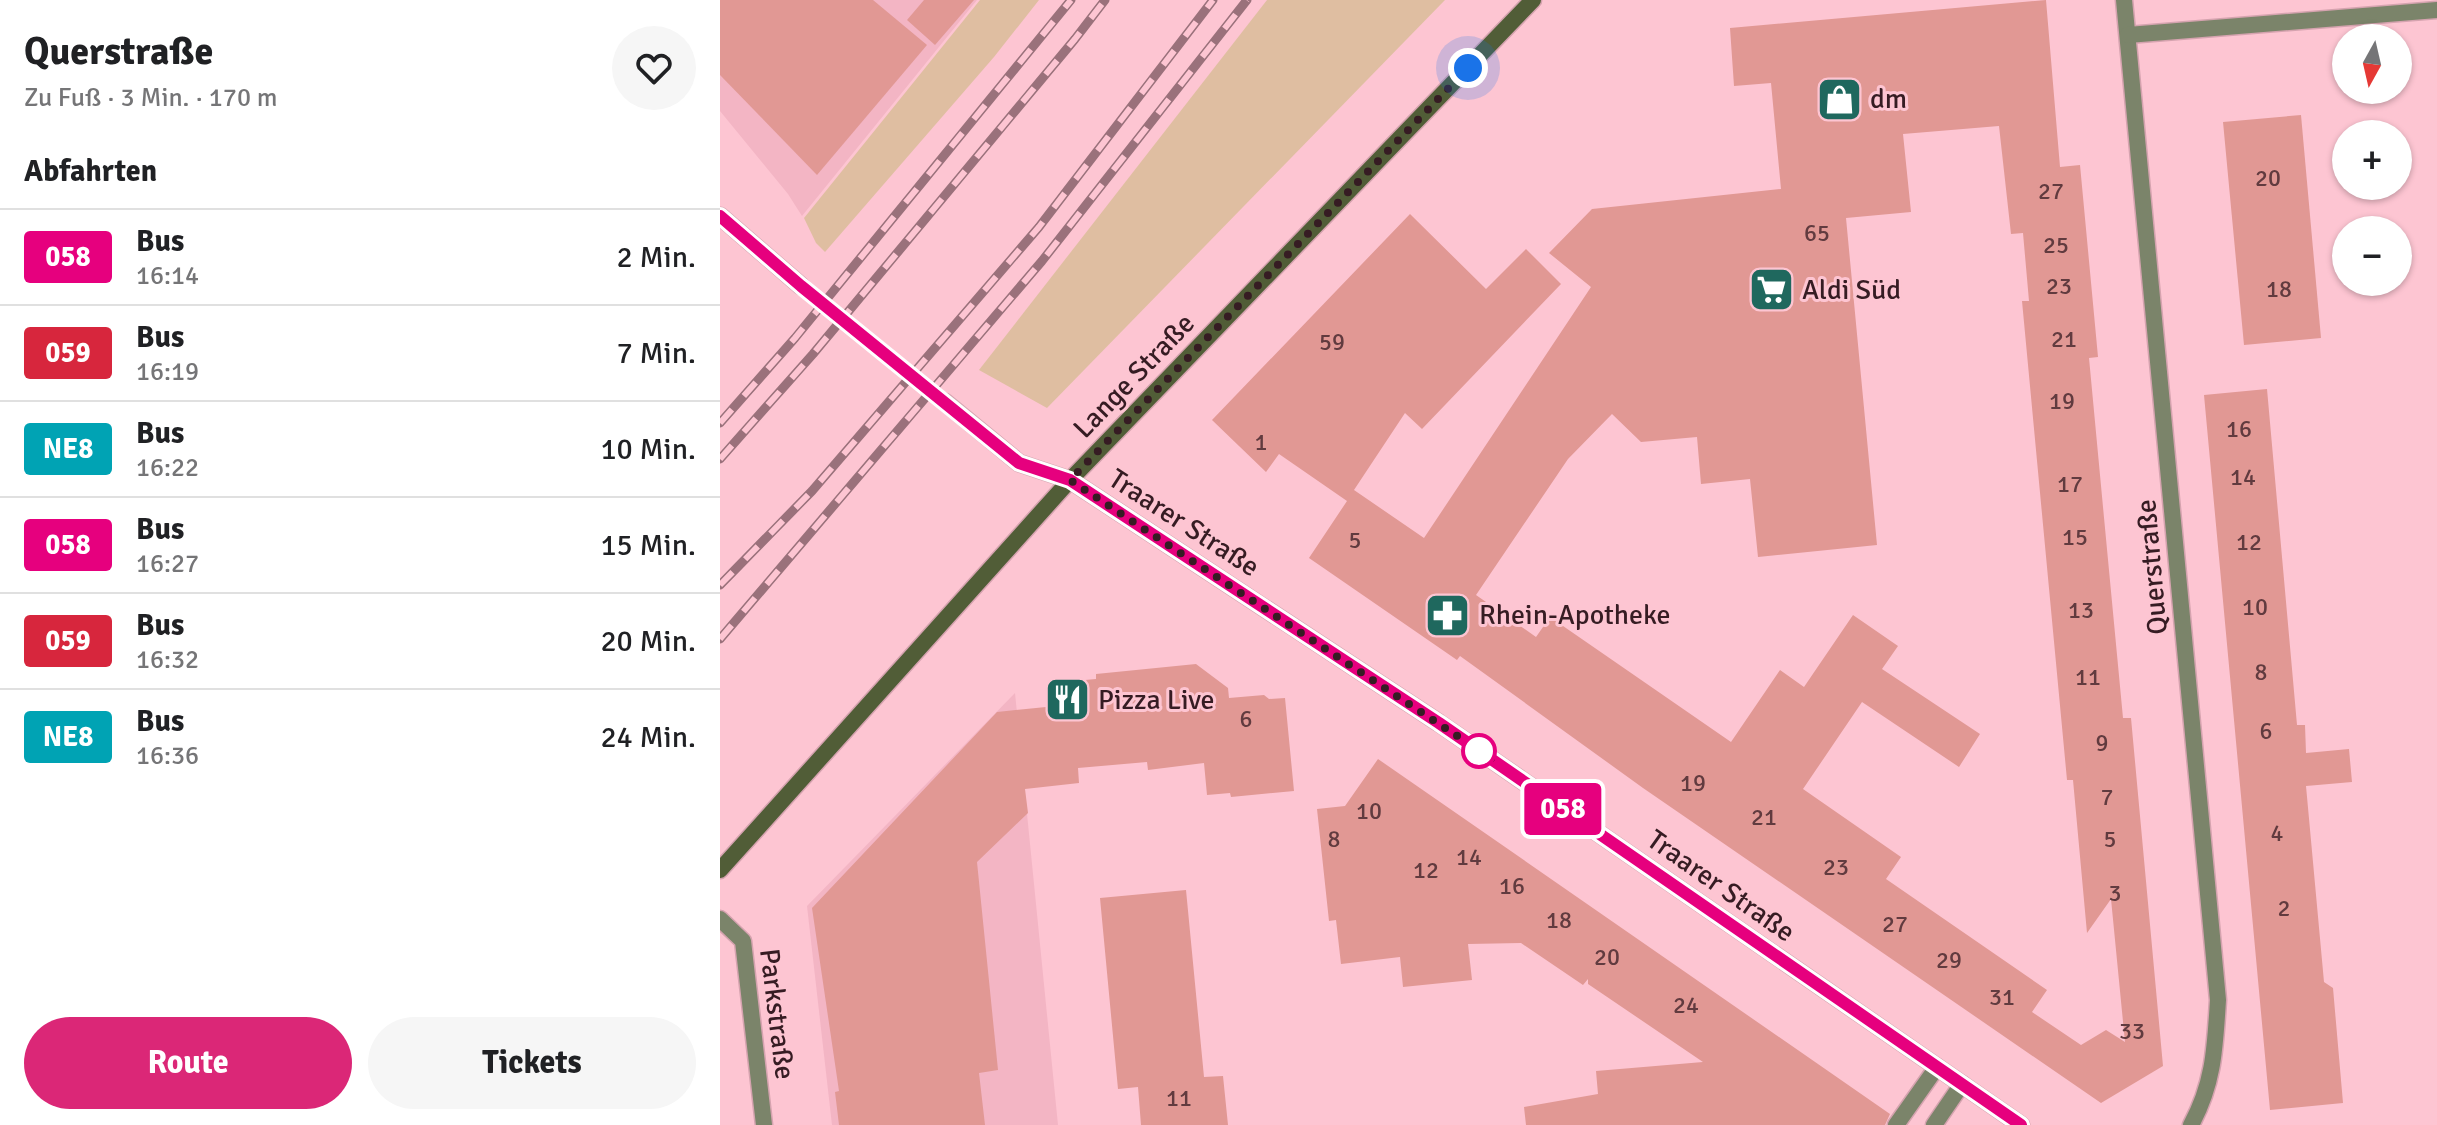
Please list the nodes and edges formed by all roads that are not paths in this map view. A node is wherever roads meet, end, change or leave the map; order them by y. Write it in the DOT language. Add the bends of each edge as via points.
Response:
graph roads {
  1 [pos="1533,0"];
  2 [pos="2124,0"];
  3 [pos="2437,10"];
  4 [pos="2128,35"];
  5 [pos="720,216"];
  6 [pos="801,286"];
  7 [pos="945,402"];
  8 [pos="1070,480"];
  9 [pos="720,870"];
  10 [pos="720,919"];
  11 [pos="1937,1067"];
  12 [pos="1962,1084"];
  13 [pos="764,1125"];
  14 [pos="1896,1125"];
  15 [pos="1934,1125"];
  16 [pos="2021,1125"];
  17 [pos="2191,1125"];
  1 -- 8 [label="main road, Lange Straße"];
  2 -- 4 [label="street, Querstraße"];
  3 -- 4 [label="street"];
  4 -- 17 [label="street, Querstraße" via="2218,1000 2214,1059 2204,1101"];
  5 -- 6 [label="street"];
  7 -- 8 [label="street, Traarer Straße" via="1019,463"];
  8 -- 9 [label="main road, Lange Straße"];
  8 -- 11 [label="street, Traarer Straße" via="1439,723"];
  10 -- 13 [label="street, Parkstraße" via="743,941"];
  11 -- 12 [label="street, Traarer Straße"];
  11 -- 14 [label="street"];
  12 -- 15 [label="street"];
  12 -- 16 [label="street, Traarer Straße"];
}
